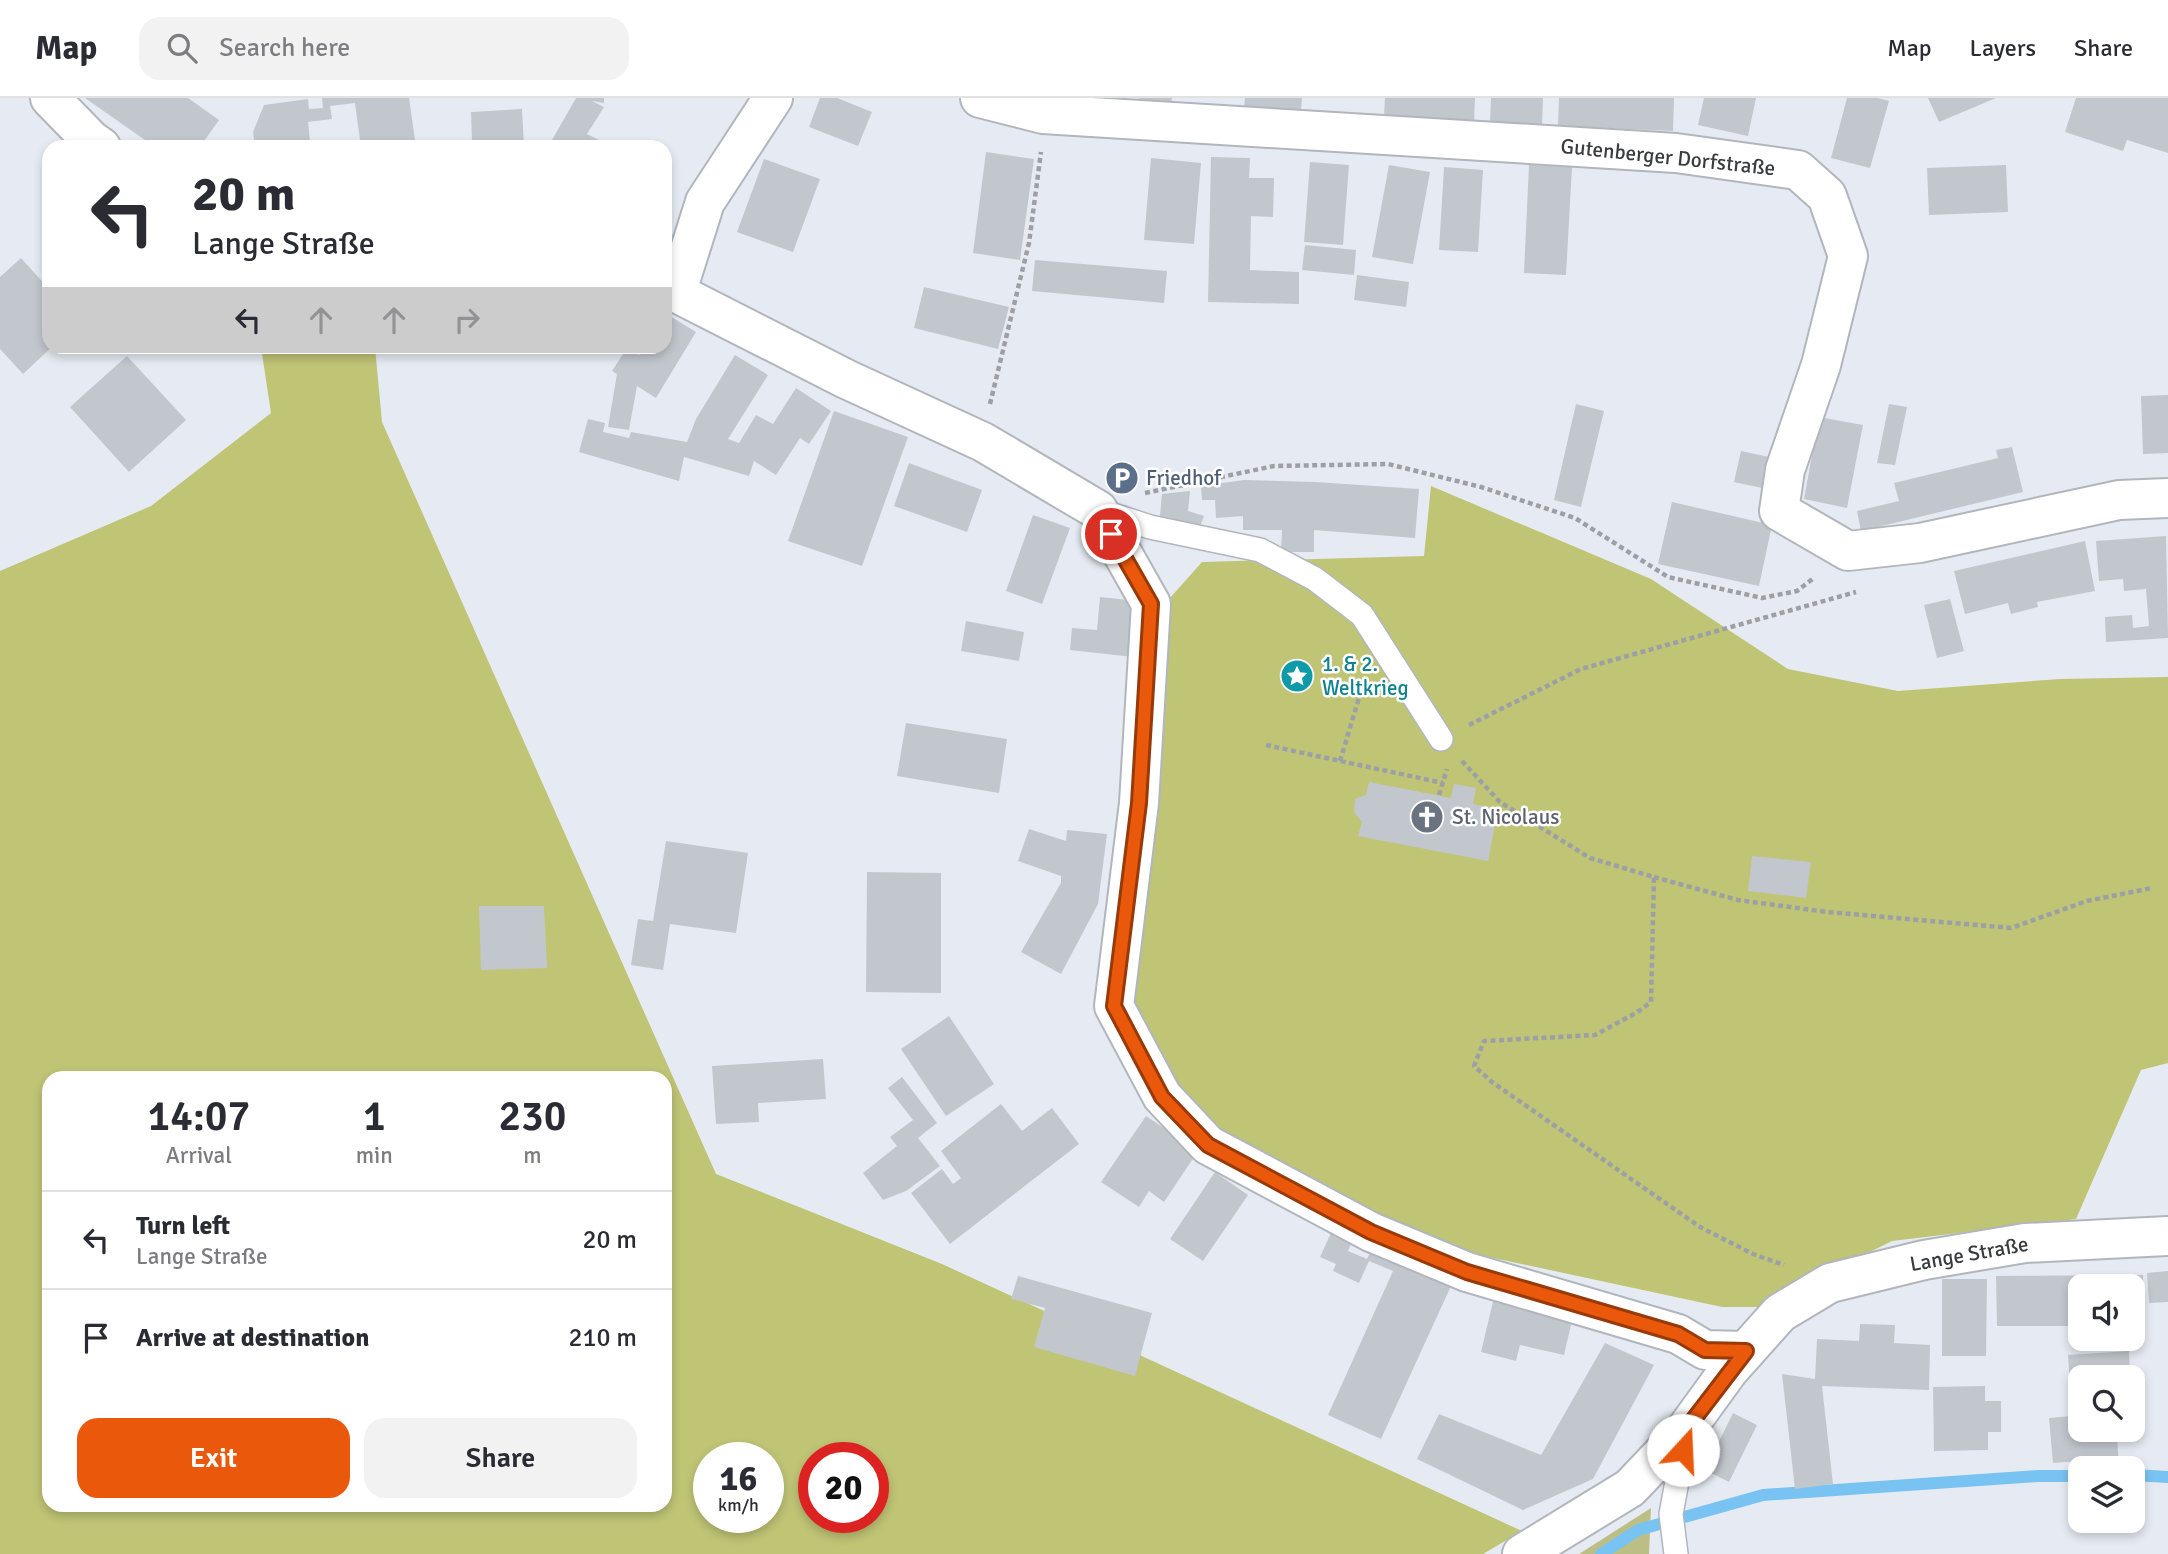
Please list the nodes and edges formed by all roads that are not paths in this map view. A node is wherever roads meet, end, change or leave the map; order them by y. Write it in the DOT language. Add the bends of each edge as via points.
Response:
graph roads {
  1 [pos="50,98"];
  2 [pos="773,98"];
  3 [pos="979,98"];
  4 [pos="90,140"];
  5 [pos="672,286"];
  6 [pos="672,290"];
  7 [pos="2168,498"];
  8 [pos="1098,510"];
  9 [pos="1447,745"];
  10 [pos="2168,1236"];
  11 [pos="1746,1351"];
  12 [pos="1687,1428"];
  13 [pos="1676,1553"];
  14 [pos="1522,1554"];
  1 -- 4 [label="street"];
  2 -- 5 [label="street" via="705,202"];
  3 -- 7 [label="street, Gutenberger Dorfstraße" via="1044,114 1676,153 1798,170 1827,196 1848,256 1821,365 1785,470 1779,511 1848,551 1920,543 2119,500"];
  6 -- 8 [label="street" via="846,379 983,442"];
  8 -- 9 [label="lane" via="1150,527 1260,550 1315,579 1362,615"];
  8 -- 11 [label="street" via="1151,604 1139,803 1114,1006 1162,1097 1208,1145 1371,1232 1467,1272 1678,1334 1705,1350"];
  10 -- 11 [label="street, Lange Straße" via="2025,1243 1924,1260 1830,1283 1780,1313"];
  11 -- 12 [label="street, Lange Straße"];
  12 -- 13 [label="lane" via="1671,1514"];
  12 -- 14 [label="street, Lange Straße" via="1630,1488"];
}
